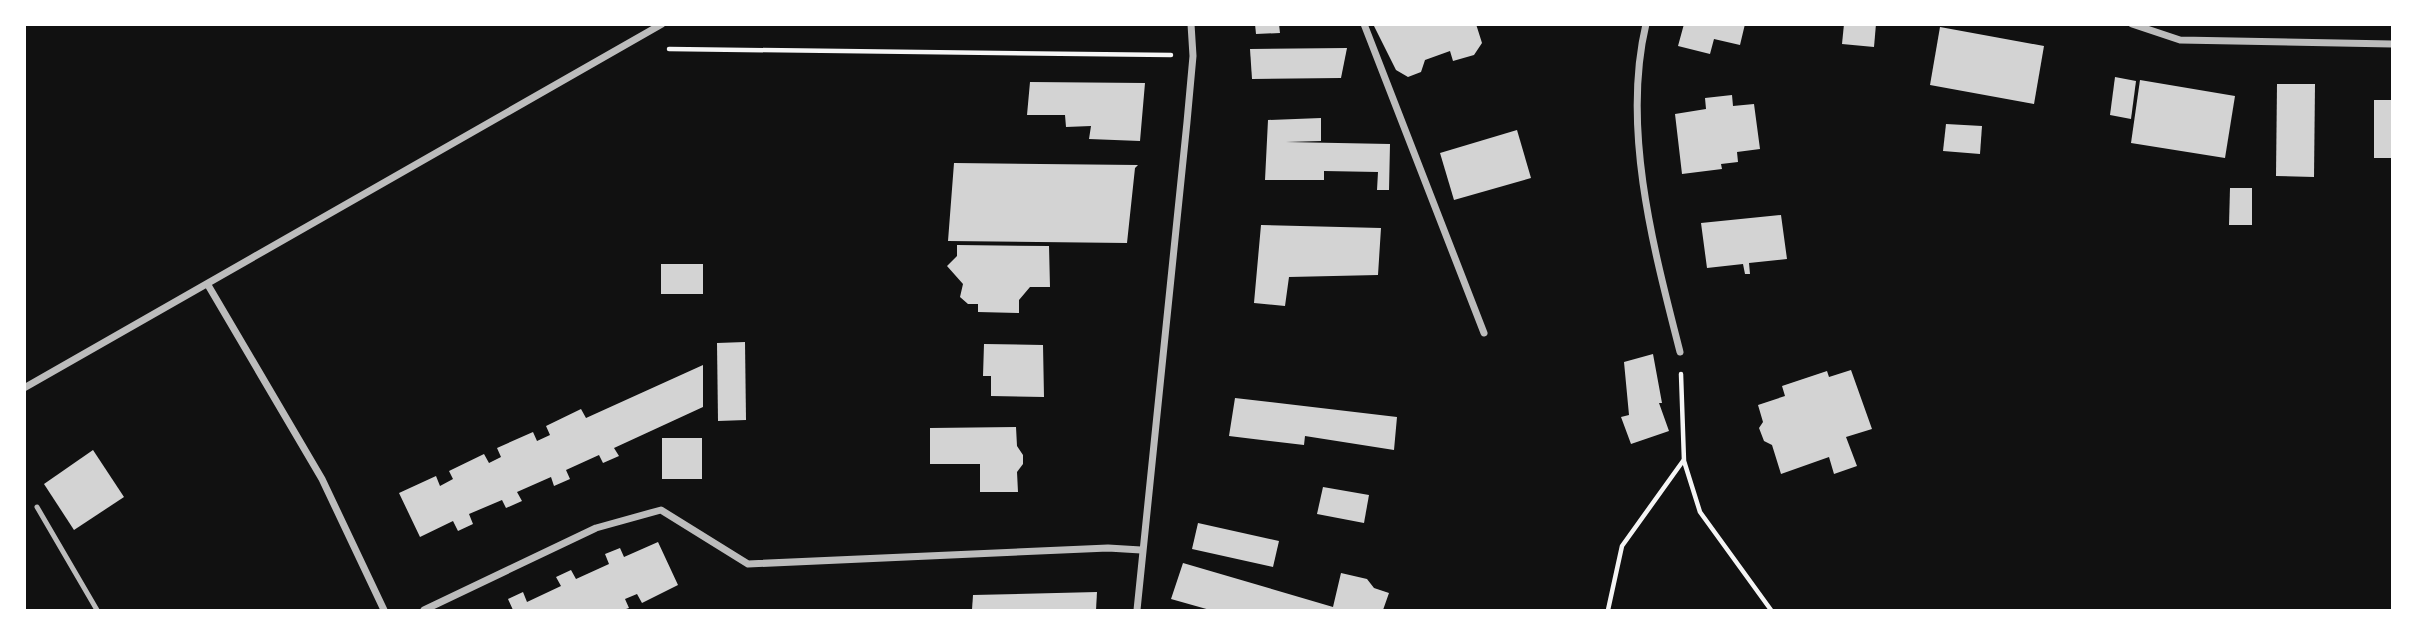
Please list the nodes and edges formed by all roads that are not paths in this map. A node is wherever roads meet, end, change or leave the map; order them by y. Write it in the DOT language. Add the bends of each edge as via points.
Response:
graph roads {
  1 [pos="662,24"];
  2 [pos="1191,24"];
  3 [pos="1364,24"];
  4 [pos="1646,24"];
  5 [pos="2132,24"];
  6 [pos="2392,44"];
  7 [pos="208,285"];
  8 [pos="1484,333"];
  9 [pos="1680,352"];
  10 [pos="24,388"];
  11 [pos="37,507"];
  12 [pos="1141,550"];
  13 [pos="97,611"];
  14 [pos="384,611"];
  15 [pos="424,611"];
  16 [pos="1136,611"];
  1 -- 7 [label="street"];
  2 -- 12 [label="street" via="1193,56"];
  3 -- 8 [label="street"];
  4 -- 9 [label="street" via="1640,49 1639,154 1656,256"];
  5 -- 6 [label="street" via="2180,40"];
  7 -- 10 [label="street"];
  7 -- 14 [label="street" via="322,479"];
  11 -- 13 [label="lane"];
  12 -- 15 [label="street" via="748,564 661,510 597,528"];
  12 -- 16 [label="street"];
}
